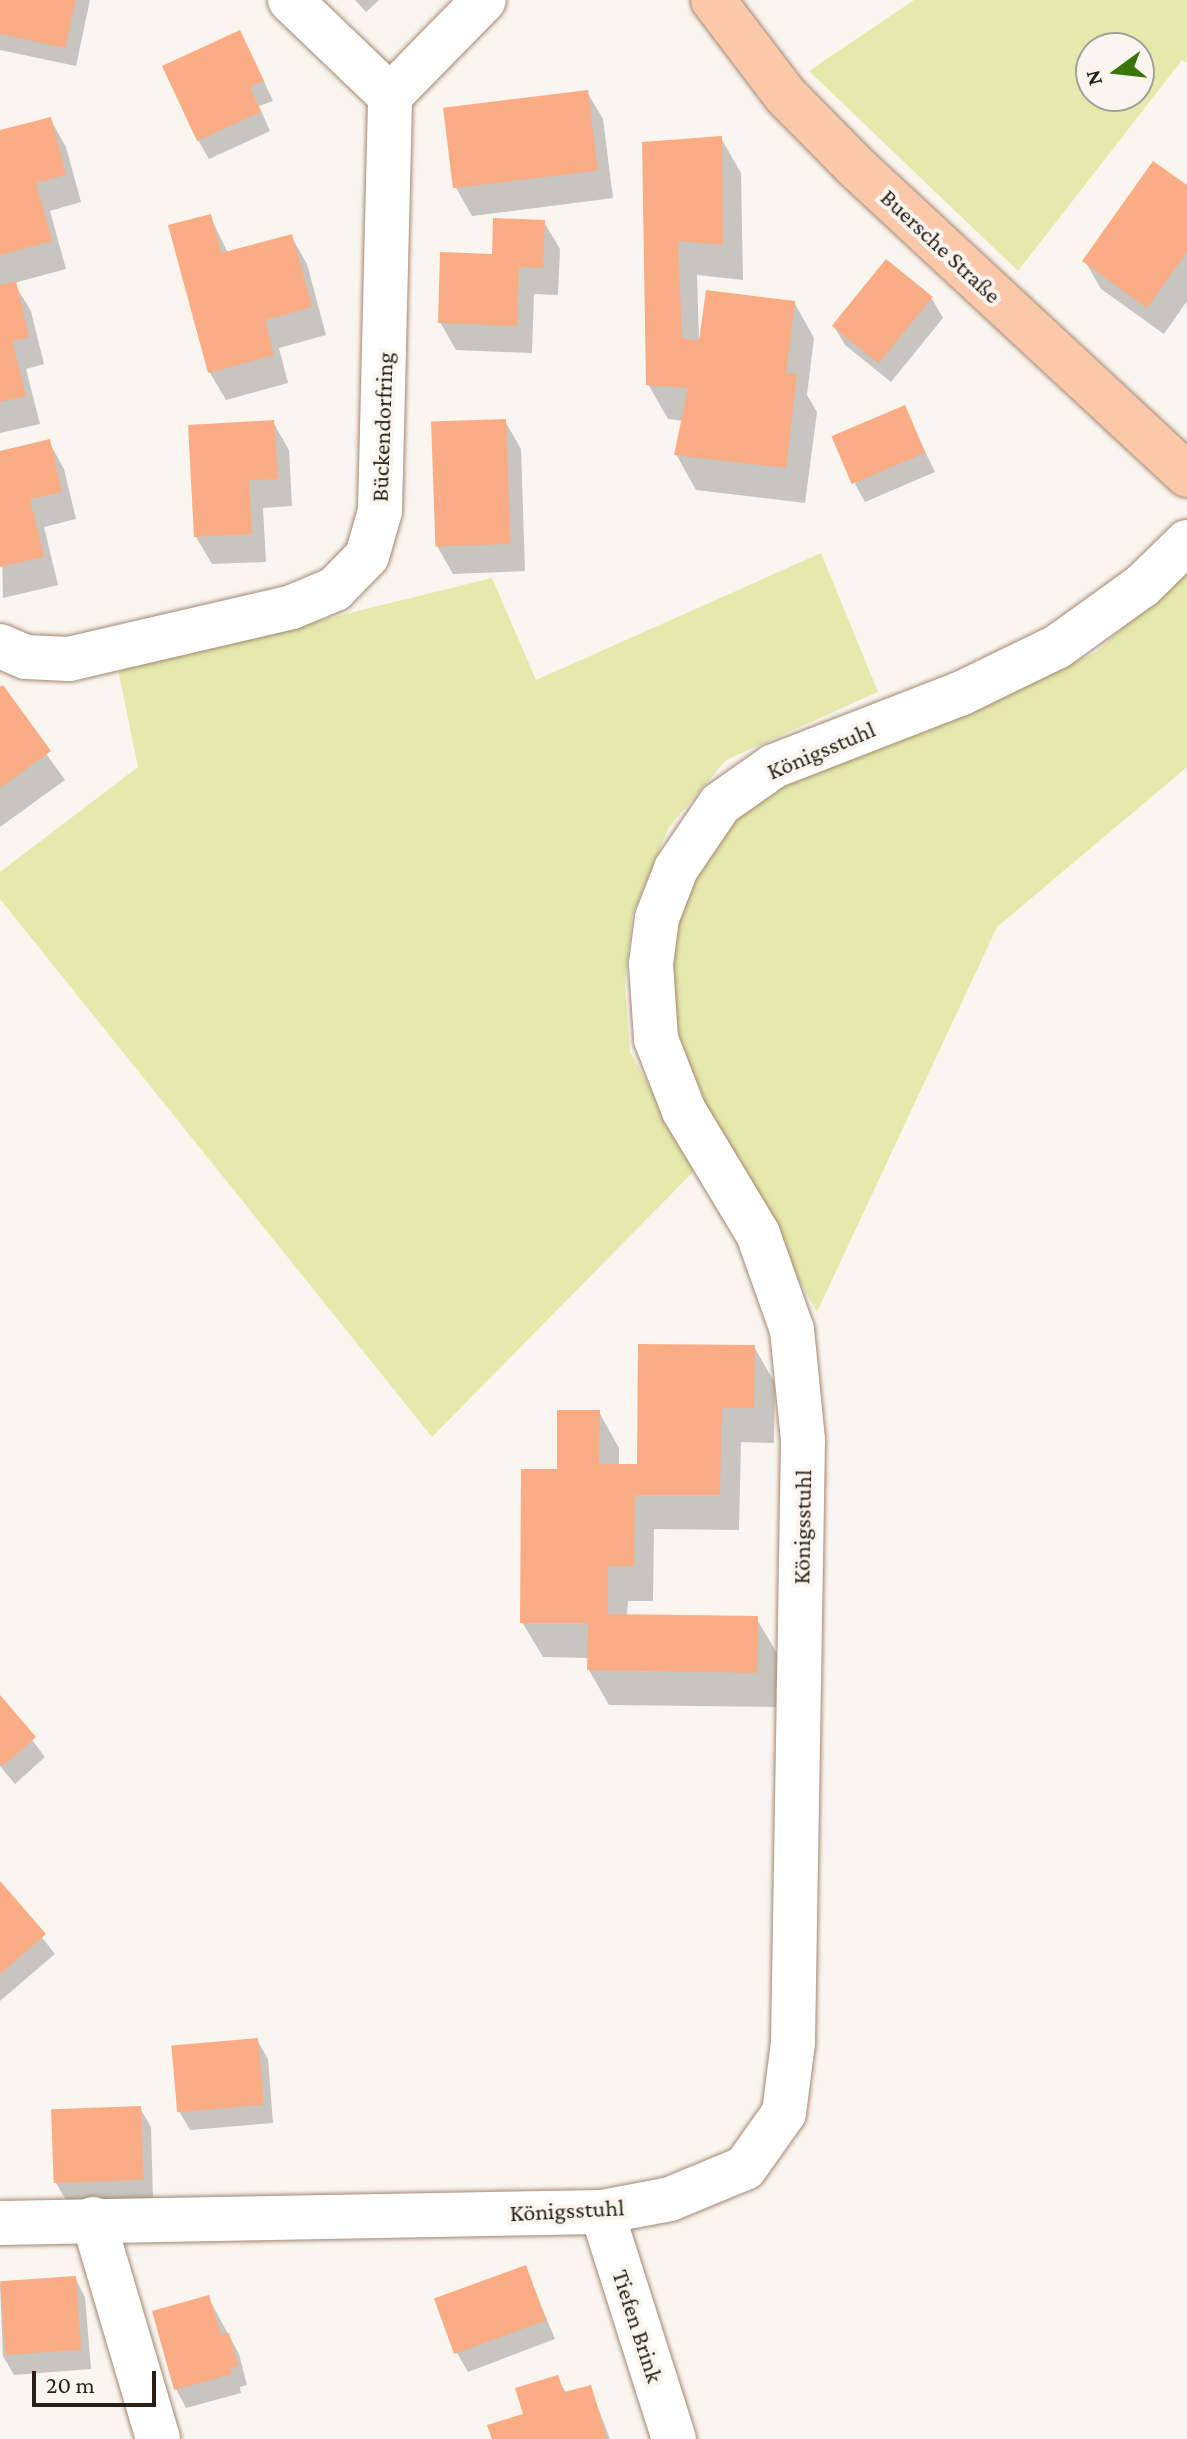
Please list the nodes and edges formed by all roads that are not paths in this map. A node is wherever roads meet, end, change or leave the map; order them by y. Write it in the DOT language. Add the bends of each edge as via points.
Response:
graph roads {
  1 [pos="290,0"];
  2 [pos="484,0"];
  3 [pos="713,0"];
  4 [pos="390,96"];
  5 [pos="1187,475"];
  6 [pos="1187,542"];
  7 [pos="0,646"];
  8 [pos="602,2212"];
  9 [pos="93,2219"];
  10 [pos="0,2223"];
  11 [pos="158,2439"];
  12 [pos="674,2439"];
  1 -- 4 [label="street"];
  2 -- 4 [label="street"];
  3 -- 5 [label="main road, Buersche Straße" via="786,96 845,156"];
  4 -- 7 [label="street, Bückendorfring" via="380,511 367,556 335,589 292,607 69,659 26,657"];
  6 -- 8 [label="street, Königsstuhl" via="1142,586 1057,647 960,694 774,766 731,796 676,869 657,918 651,964 656,1039 684,1111 758,1234 792,1330 803,1440 793,2043 784,2113 745,2168 670,2199"];
  8 -- 9 [label="street, Königsstuhl"];
  8 -- 12 [label="street, Tiefen Brink"];
  9 -- 10 [label="street, Königsstuhl"];
  9 -- 11 [label="street"];
}
